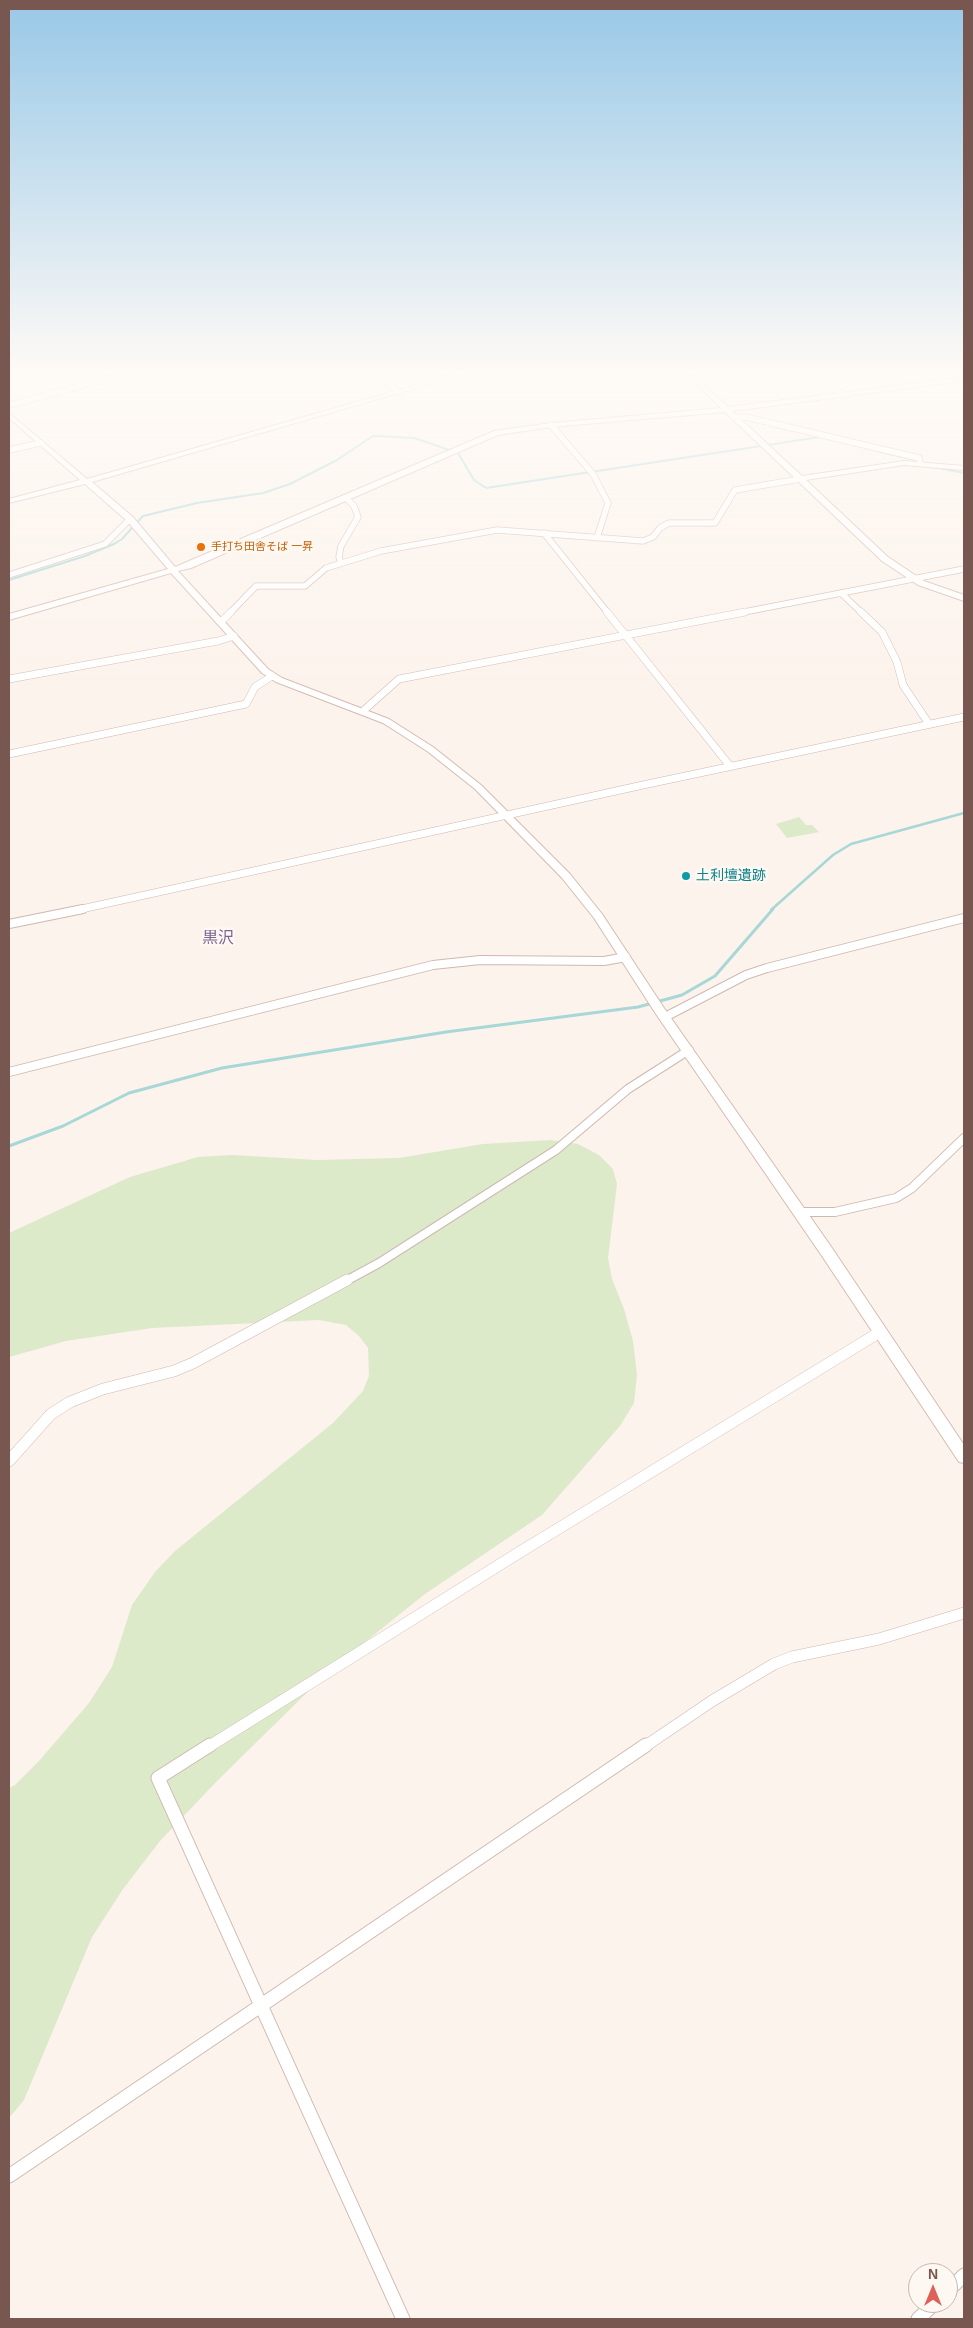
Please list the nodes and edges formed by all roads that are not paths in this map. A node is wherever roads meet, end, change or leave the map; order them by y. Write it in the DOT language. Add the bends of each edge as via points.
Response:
graph roads {
  1 [pos="79,484"];
  2 [pos="88,484"];
  3 [pos="378,484"];
  4 [pos="597,484"];
  5 [pos="776,484"];
  6 [pos="805,484"];
  7 [pos="346,498"];
  8 [pos="10,499"];
  9 [pos="133,522"];
  10 [pos="544,534"];
  11 [pos="597,538"];
  12 [pos="341,563"];
  13 [pos="173,569"];
  14 [pos="964,569"];
  15 [pos="9,575"];
  16 [pos="914,580"];
  17 [pos="841,593"];
  18 [pos="964,598"];
  19 [pos="9,617"];
  20 [pos="221,622"];
  21 [pos="625,634"];
  22 [pos="234,636"];
  23 [pos="272,676"];
  24 [pos="9,679"];
  25 [pos="363,711"];
  26 [pos="964,716"];
  27 [pos="929,724"];
  28 [pos="9,754"];
  29 [pos="730,766"];
  30 [pos="508,816"];
  31 [pos="964,918"];
  32 [pos="9,924"];
  33 [pos="626,957"];
  34 [pos="663,1014"];
  35 [pos="689,1050"];
  36 [pos="9,1072"];
  37 [pos="964,1138"];
  38 [pos="800,1212"];
  39 [pos="880,1332"];
  40 [pos="964,1457"];
  41 [pos="9,1461"];
  42 [pos="964,1613"];
  43 [pos="260,2004"];
  44 [pos="9,2176"];
  45 [pos="403,2319"];
  1 -- 8 [label="street"];
  2 -- 9 [label="street"];
  3 -- 7 [label="street"];
  4 -- 11 [label="street" via="608,503"];
  5 -- 11 [label="street" via="732,492 715,523 669,523 643,541"];
  6 -- 16 [label="street" via="885,559"];
  7 -- 12 [label="street" via="358,517 341,546"];
  7 -- 13 [label="street" via="188,566"];
  9 -- 13 [label="street"];
  9 -- 15 [label="street" via="106,544"];
  10 -- 11 [label="street"];
  10 -- 12 [label="street" via="497,530 411,544"];
  10 -- 21 [label="street"];
  12 -- 20 [label="street" via="322,570 305,586 256,586"];
  13 -- 19 [label="street"];
  13 -- 20 [label="street"];
  14 -- 16 [label="street"];
  16 -- 17 [label="street"];
  16 -- 18 [label="street"];
  17 -- 21 [label="street"];
  17 -- 27 [label="street" via="882,632 898,662 903,685"];
  20 -- 22 [label="street"];
  21 -- 25 [label="street" via="399,679"];
  21 -- 29 [label="street"];
  22 -- 23 [label="street"];
  22 -- 24 [label="street"];
  23 -- 25 [label="street"];
  23 -- 28 [label="street" via="255,687 246,704"];
  25 -- 30 [label="street" via="386,721 445,759"];
  26 -- 27 [label="street"];
  27 -- 29 [label="street"];
  29 -- 30 [label="street"];
  30 -- 32 [label="street"];
  30 -- 33 [label="street" via="583,895"];
  31 -- 34 [label="street" via="760,970"];
  33 -- 34 [label="street"];
  33 -- 36 [label="street" via="604,961 480,960 433,965"];
  34 -- 35 [label="street"];
  35 -- 38 [label="street"];
  35 -- 41 [label="street" via="628,1089 556,1150 379,1263 193,1364 103,1389 70,1402 51,1414"];
  37 -- 38 [label="street" via="912,1188 896,1198 835,1212"];
  38 -- 39 [label="street"];
  39 -- 40 [label="street"];
  39 -- 43 [label="street" via="158,1778"];
  42 -- 43 [label="street" via="879,1639 792,1657 774,1664 712,1701"];
  43 -- 44 [label="street"];
  43 -- 45 [label="street"];
}
